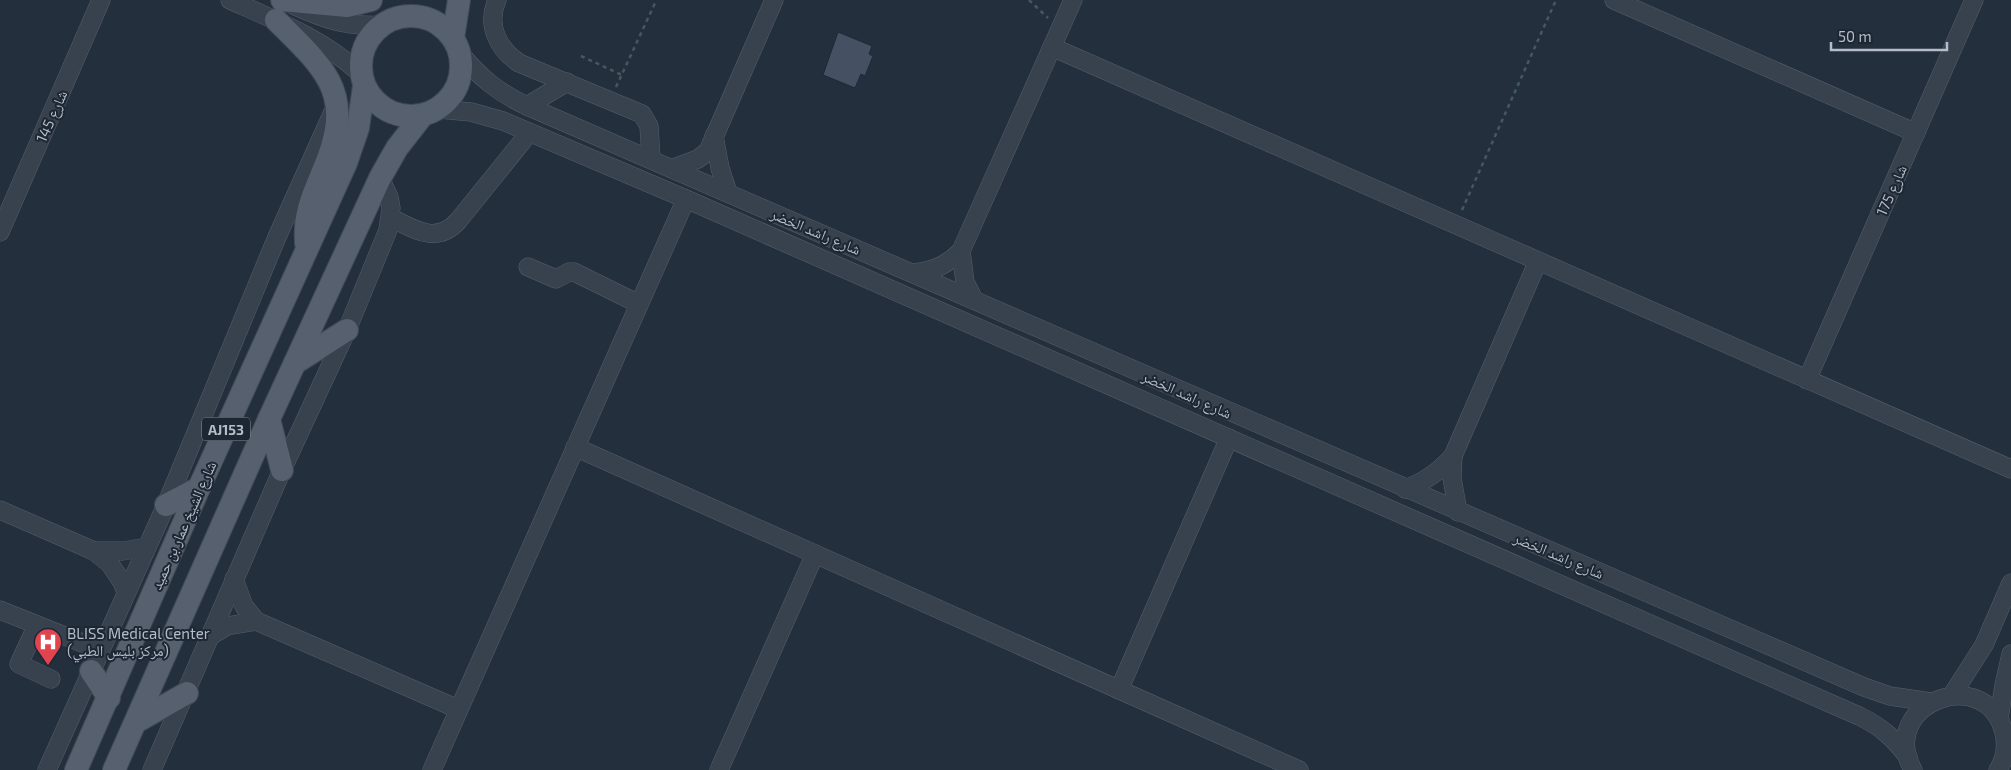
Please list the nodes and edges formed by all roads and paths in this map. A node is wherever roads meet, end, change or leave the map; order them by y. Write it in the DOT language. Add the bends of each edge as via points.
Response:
graph roads {
  1 [pos="101,0"];
  2 [pos="230,0"];
  3 [pos="371,0"];
  4 [pos="412,0"];
  5 [pos="459,0"];
  6 [pos="496,0"];
  7 [pos="774,0"];
  8 [pos="1029,0"];
  9 [pos="1073,0"];
  10 [pos="1556,0"];
  11 [pos="1614,0"];
  12 [pos="1974,0"];
  13 [pos="656,1"];
  14 [pos="280,7"];
  15 [pos="388,22"];
  16 [pos="1060,30"];
  17 [pos="457,45"];
  18 [pos="1052,47"];
  19 [pos="580,56"];
  20 [pos="622,75"];
  21 [pos="362,80"];
  22 [pos="566,82"];
  23 [pos="610,100"];
  24 [pos="337,103"];
  25 [pos="527,106"];
  26 [pos="430,112"];
  27 [pos="529,133"];
  28 [pos="1916,133"];
  29 [pos="714,136"];
  30 [pos="651,158"];
  31 [pos="674,168"];
  32 [pos="380,178"];
  33 [pos="728,193"];
  34 [pos="686,199"];
  35 [pos="6,200"];
  36 [pos="391,218"];
  37 [pos="1455,225"];
  38 [pos="0,232"];
  39 [pos="307,251"];
  40 [pos="961,251"];
  41 [pos="1538,261"];
  42 [pos="528,268"];
  43 [pos="914,273"];
  44 [pos="974,300"];
  45 [pos="639,304"];
  46 [pos="347,330"];
  47 [pos="295,363"];
  48 [pos="1807,380"];
  49 [pos="269,419"];
  50 [pos="1228,438"];
  51 [pos="575,447"];
  52 [pos="1453,456"];
  53 [pos="2011,469"];
  54 [pos="282,470"];
  55 [pos="199,488"];
  56 [pos="1405,489"];
  57 [pos="166,505"];
  58 [pos="0,510"];
  59 [pos="1458,512"];
  60 [pos="147,547"];
  61 [pos="94,551"];
  62 [pos="815,554"];
  63 [pos="234,579"];
  64 [pos="2011,583"];
  65 [pos="126,592"];
  66 [pos="0,610"];
  67 [pos="256,621"];
  68 [pos="37,625"];
  69 [pos="210,636"];
  70 [pos="100,650"];
  71 [pos="2011,654"];
  72 [pos="91,672"];
  73 [pos="51,679"];
  74 [pos="1119,690"];
  75 [pos="187,693"];
  76 [pos="1952,695"];
  77 [pos="109,698"];
  78 [pos="1931,702"];
  79 [pos="458,710"];
  80 [pos="136,722"];
  81 [pos="2004,728"];
  82 [pos="1911,763"];
  83 [pos="47,770"];
  84 [pos="76,770"];
  85 [pos="114,770"];
  86 [pos="152,770"];
  87 [pos="432,770"];
  88 [pos="719,770"];
  89 [pos="1300,770"];
  90 [pos="1998,770"];
  1 -- 35 [label="street, شارع 145"];
  2 -- 14 [label="street"];
  3 -- 14 [label="main road" via="347,6"];
  4 -- 15 [label="main road"];
  5 -- 17 [label="main road"];
  6 -- 22 [label="street" via="492,24 504,51 519,63"];
  7 -- 29 [label="street"];
  8 -- 16 [label="path"];
  9 -- 16 [label="street"];
  10 -- 37 [label="path"];
  11 -- 28 [label="street"];
  12 -- 28 [label="street, شارع 175"];
  13 -- 20 [label="path"];
  14 -- 15 [label="street" via="350,25"];
  14 -- 21 [label="street"];
  14 -- 24 [label="main road" via="325,72"];
  15 -- 17 [label="main road" via="411,15 427,18 442,26"];
  15 -- 21 [label="main road" via="371,34 364,46 360,60"];
  16 -- 18 [label="street"];
  17 -- 25 [label="street, شارع راشد الخضر" via="481,77"];
  17 -- 26 [label="main road" via="462,69 458,85 450,99"];
  18 -- 37 [label="street"];
  18 -- 40 [label="street"];
  19 -- 20 [label="path"];
  20 -- 23 [label="path"];
  21 -- 26 [label="main road" via="373,100 388,111 404,116"];
  21 -- 39 [label="main road, شارع الشيخ عمار بن حميد / AJ153" via="358,128 353,146"];
  22 -- 23 [label="street"];
  22 -- 25 [label="street"];
  23 -- 30 [label="street" via="638,111 645,118 649,126"];
  24 -- 39 [label="main road" via="335,140 307,213"];
  24 -- 57 [label="street" via="277,237"];
  25 -- 30 [label="street, شارع راشد الخضر"];
  26 -- 27 [label="street, شارع راشد الخضر" via="487,116"];
  26 -- 32 [label="main road, AJ153" via="397,148"];
  27 -- 34 [label="street, شارع راشد الخضر"];
  27 -- 36 [label="street" via="458,221 447,230 425,234"];
  28 -- 48 [label="street, شارع 175"];
  29 -- 31 [label="street" via="708,151 686,165"];
  29 -- 33 [label="street"];
  30 -- 31 [label="street, شارع راشد الخضر"];
  31 -- 33 [label="street, شارع راشد الخضر"];
  32 -- 36 [label="street" via="389,197"];
  32 -- 47 [label="main road, AJ153"];
  33 -- 43 [label="street, شارع راشد الخضر"];
  34 -- 45 [label="street"];
  34 -- 50 [label="street, شارع راشد الخضر"];
  35 -- 38 [label="street, شارع 145"];
  36 -- 46 [label="street"];
  37 -- 41 [label="street"];
  39 -- 55 [label="main road, شارع الشيخ عمار بن حميد / AJ153"];
  40 -- 43 [label="street" via="935,269"];
  40 -- 44 [label="street" via="965,282"];
  41 -- 48 [label="street"];
  41 -- 52 [label="street"];
  42 -- 45 [label="street" via="556,279 574,272"];
  43 -- 44 [label="street, شارع راشد الخضر"];
  44 -- 56 [label="street, شارع راشد الخضر"];
  45 -- 51 [label="street"];
  46 -- 47 [label="main road"];
  46 -- 54 [label="street"];
  47 -- 49 [label="main road, AJ153"];
  48 -- 53 [label="street"];
  49 -- 54 [label="main road"];
  49 -- 80 [label="main road, AJ153"];
  50 -- 74 [label="street"];
  50 -- 82 [label="street, شارع راشد الخضر" via="1859,716 1886,732"];
  51 -- 62 [label="street"];
  51 -- 79 [label="street"];
  52 -- 56 [label="street" via="1427,480"];
  52 -- 59 [label="street" via="1453,490"];
  54 -- 63 [label="street"];
  55 -- 57 [label="main road"];
  55 -- 77 [label="main road, شارع الشيخ عمار بن حميد / AJ153"];
  56 -- 59 [label="street, شارع راشد الخضر"];
  57 -- 60 [label="street"];
  58 -- 61 [label="street"];
  59 -- 78 [label="street, شارع راشد الخضر" via="1864,687 1897,697"];
  60 -- 61 [label="street"];
  60 -- 65 [label="street"];
  61 -- 65 [label="street" via="114,569"];
  62 -- 74 [label="street"];
  62 -- 88 [label="street"];
  63 -- 67 [label="street" via="240,597"];
  63 -- 69 [label="street"];
  64 -- 76 [label="street" via="1984,645"];
  65 -- 70 [label="street"];
  66 -- 68 [label="street"];
  67 -- 69 [label="street" via="227,626"];
  67 -- 79 [label="street"];
  68 -- 70 [label="street"];
  68 -- 73 [label="street" via="14,662"];
  69 -- 75 [label="street"];
  70 -- 72 [label="street"];
  71 -- 81 [label="street" via="2004,684"];
  72 -- 77 [label="main road"];
  72 -- 83 [label="street"];
  74 -- 89 [label="street"];
  75 -- 80 [label="main road"];
  75 -- 86 [label="street"];
  76 -- 78 [label="street"];
  76 -- 81 [label="street" via="1984,703"];
  77 -- 84 [label="main road, شارع الشيخ عمار بن حميد / AJ153"];
  78 -- 82 [label="street" via="1913,720 1908,732 1906,744"];
  79 -- 87 [label="street"];
  80 -- 85 [label="main road, AJ153"];
  81 -- 90 [label="street" via="2005,752"];
}
